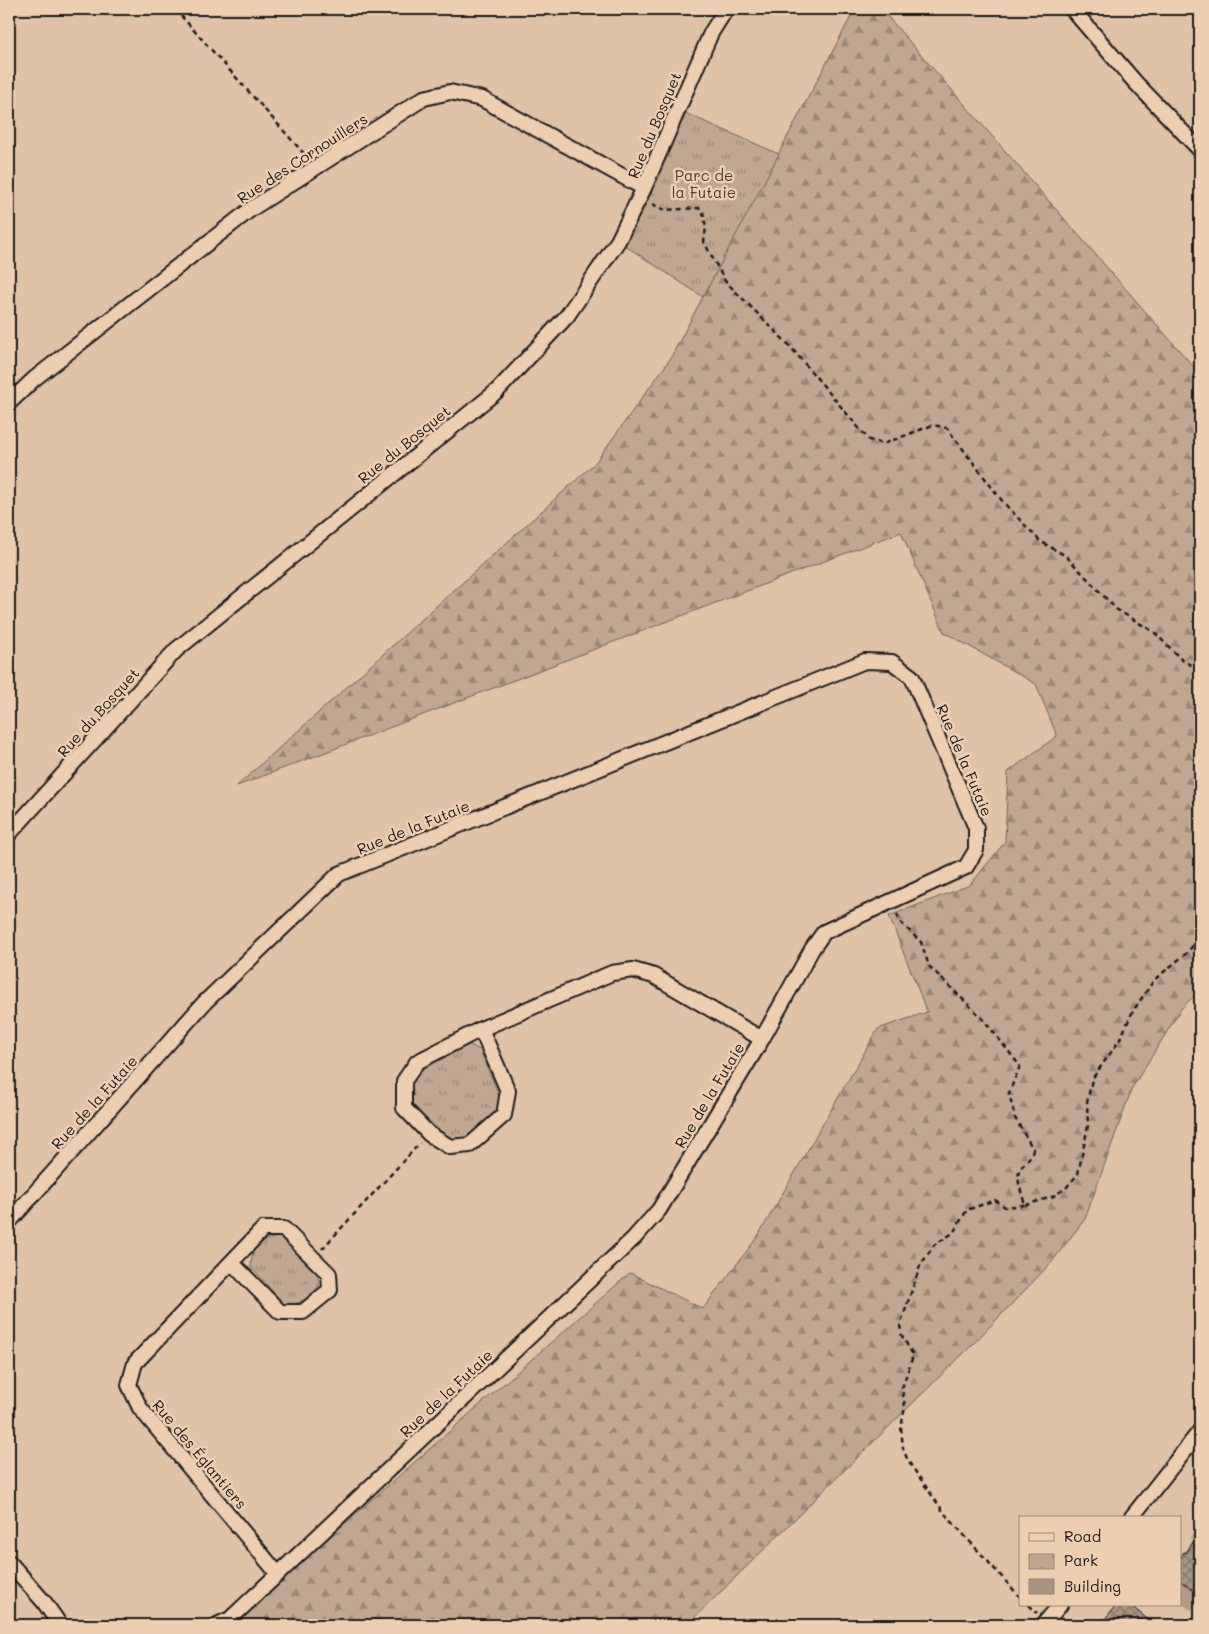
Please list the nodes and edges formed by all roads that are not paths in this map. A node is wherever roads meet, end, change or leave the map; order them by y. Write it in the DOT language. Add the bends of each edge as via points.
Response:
graph roads {
  1 [pos="726,9"];
  2 [pos="1072,9"];
  3 [pos="1200,150"];
  4 [pos="642,193"];
  5 [pos="9,403"];
  6 [pos="9,834"];
  7 [pos="480,1029"];
  8 [pos="762,1039"];
  9 [pos="9,1222"];
  10 [pos="232,1263"];
  11 [pos="1200,1431"];
  12 [pos="1133,1516"];
  13 [pos="9,1562"];
  14 [pos="278,1574"];
  15 [pos="1059,1606"];
  16 [pos="60,1625"];
  17 [pos="217,1625"];
  18 [pos="1044,1625"];
  1 -- 4 [label="street, Rue du Bosquet" via="711,33"];
  2 -- 3 [label="street"];
  4 -- 5 [label="street, Rue des Cornouillers" via="482,99 450,92 424,98 251,210 34,379"];
  4 -- 6 [label="street, Rue du Bosquet" via="618,241 567,316 496,391 176,650"];
  7 -- 7 [label="street" via="417,1062 404,1081 404,1108 429,1134 450,1147 470,1145 504,1115 508,1090"];
  7 -- 8 [label="street" via="612,973 633,970 654,976"];
  8 -- 9 [label="street, Rue de la Futaie" via="824,932 966,867 976,850 976,828 912,677 892,662 865,661 339,874 205,1002"];
  8 -- 14 [label="street, Rue de la Futaie" via="659,1210 634,1238"];
  10 -- 10 [label="street, Rue des Églantiers" via="263,1229 284,1229 329,1274 330,1290 304,1312 280,1312"];
  10 -- 14 [label="street, Rue des Églantiers" via="135,1363 129,1385 140,1408"];
  11 -- 12 [label="street"];
  13 -- 16 [label="street"];
  14 -- 17 [label="street, Rue de la Futaie" via="230,1619"];
  15 -- 18 [label="street"];
}
